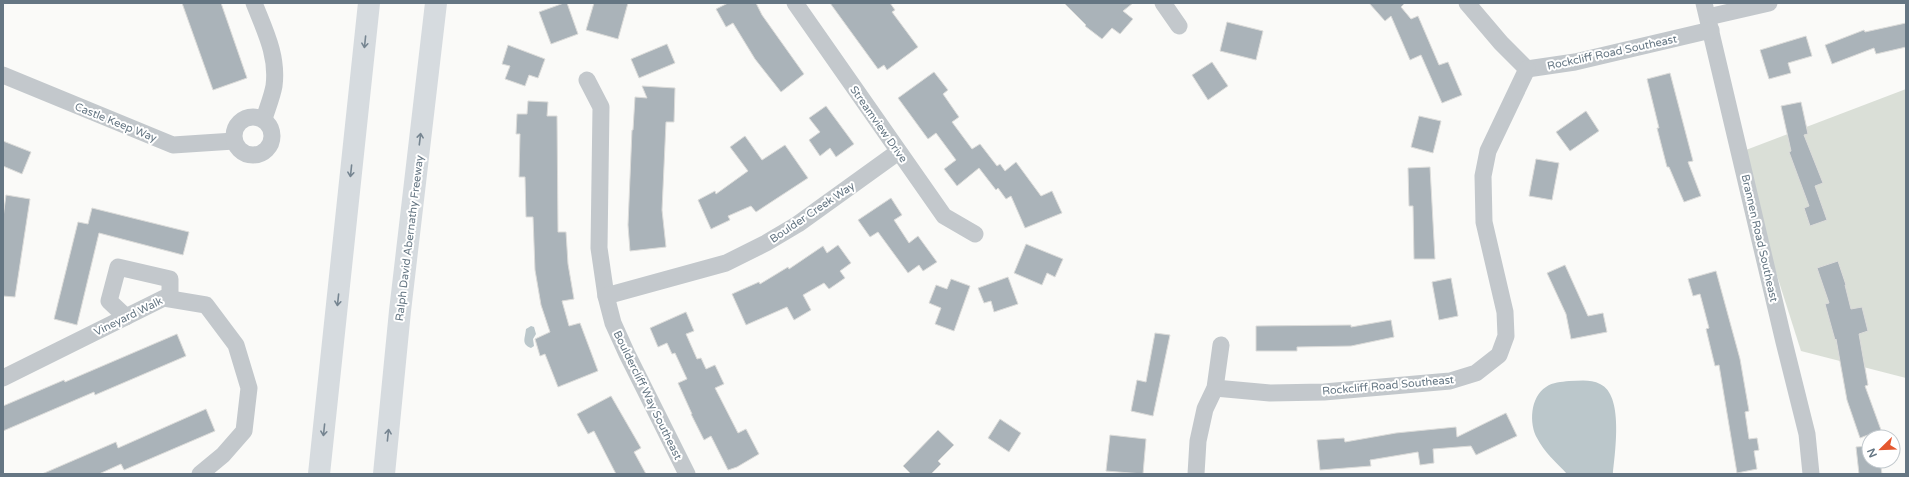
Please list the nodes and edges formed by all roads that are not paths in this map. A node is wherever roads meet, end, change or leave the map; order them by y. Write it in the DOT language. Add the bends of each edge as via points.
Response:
graph roads {
  1 [pos="254,3"];
  2 [pos="369,3"];
  3 [pos="436,3"];
  4 [pos="795,3"];
  5 [pos="1163,3"];
  6 [pos="1467,3"];
  7 [pos="1769,3"];
  8 [pos="1708,17"];
  9 [pos="1179,26"];
  10 [pos="1527,70"];
  11 [pos="3,75"];
  12 [pos="588,80"];
  13 [pos="264,119"];
  14 [pos="234,141"];
  15 [pos="898,152"];
  16 [pos="974,234"];
  17 [pos="606,296"];
  18 [pos="170,298"];
  19 [pos="126,317"];
  20 [pos="1221,345"];
  21 [pos="3,378"];
  22 [pos="1215,388"];
  23 [pos="200,474"];
  24 [pos="319,474"];
  25 [pos="384,474"];
  26 [pos="688,474"];
  27 [pos="1196,474"];
  28 [pos="1811,474"];
  1 -- 13 [label="street" via="272,45 275,66 274,88"];
  2 -- 24 [label="highway, one-way"];
  25 -- 3 [label="highway, Ralph David Abernathy Freeway, one-way"];
  4 -- 15 [label="street, Streamview Drive"];
  5 -- 9 [label="street"];
  6 -- 10 [label="street"];
  7 -- 8 [label="street, Rockcliff Road Southeast"];
  8 -- 10 [label="street, Rockcliff Road Southeast" via="1575,62"];
  8 -- 28 [label="street, Brannen Road Southeast" via="1807,434"];
  10 -- 22 [label="street, Rockcliff Road Southeast" via="1488,151 1483,176 1484,222 1504,312 1506,336 1499,355 1476,373 1450,381 1324,392"];
  11 -- 14 [label="street, Castle Keep Way" via="173,145"];
  12 -- 17 [label="street, Bouldercliff Way Southeast" via="601,107 599,248"];
  13 -- 14 [label="street" via="253,116 240,120 236,126"];
  13 -- 14 [label="street" via="272,131 272,139 261,154 248,155 241,151"];
  15 -- 16 [label="street, Streamview Drive" via="944,216"];
  15 -- 17 [label="street, Boulder Creek Way" via="798,224 726,263"];
  17 -- 26 [label="street, Bouldercliff Way Southeast" via="613,323 627,354"];
  18 -- 19 [label="street, Vineyard Walk" via="164,298"];
  18 -- 19 [label="street" via="170,279 118,267 109,301"];
  18 -- 23 [label="street, Vineyard Walk" via="206,305 236,345 249,388 244,431 223,455"];
  19 -- 21 [label="street, Vineyard Walk"];
  20 -- 22 [label="street"];
  22 -- 27 [label="street" via="1205,409 1198,441"];
}
